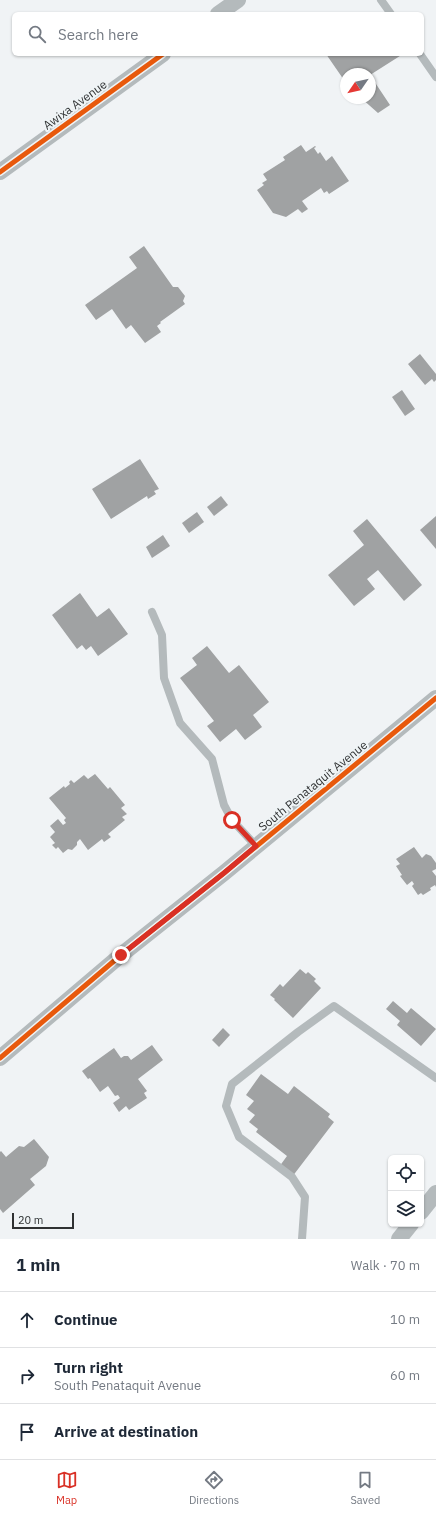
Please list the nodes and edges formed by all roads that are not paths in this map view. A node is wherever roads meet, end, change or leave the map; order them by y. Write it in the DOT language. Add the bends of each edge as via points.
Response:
graph roads {
  1 [pos="238,0"];
  2 [pos="381,0"];
  3 [pos="221,12"];
  4 [pos="390,12"];
  5 [pos="160,56"];
  6 [pos="421,56"];
  7 [pos="436,77"];
  8 [pos="0,172"];
  9 [pos="152,612"];
  10 [pos="436,698"];
  11 [pos="256,846"];
  12 [pos="0,1058"];
  13 [pos="436,1078"];
  14 [pos="436,1193"];
  15 [pos="424,1208"];
  16 [pos="409,1227"];
  17 [pos="302,1239"];
  18 [pos="399,1239"];
  1 -- 3 [label="street"];
  2 -- 4 [label="lane"];
  5 -- 8 [label="street, Awixa Avenue"];
  6 -- 7 [label="lane"];
  9 -- 11 [label="lane" via="162,635 164,678 180,723 212,759 224,805 232,820"];
  10 -- 11 [label="street, South Penataquit Avenue"];
  11 -- 12 [label="street, South Penataquit Avenue" via="121,955"];
  13 -- 17 [label="lane" via="334,1006 232,1084 226,1106 239,1137 292,1177 305,1197"];
  14 -- 15 [label="street"];
  16 -- 18 [label="street"];
}
